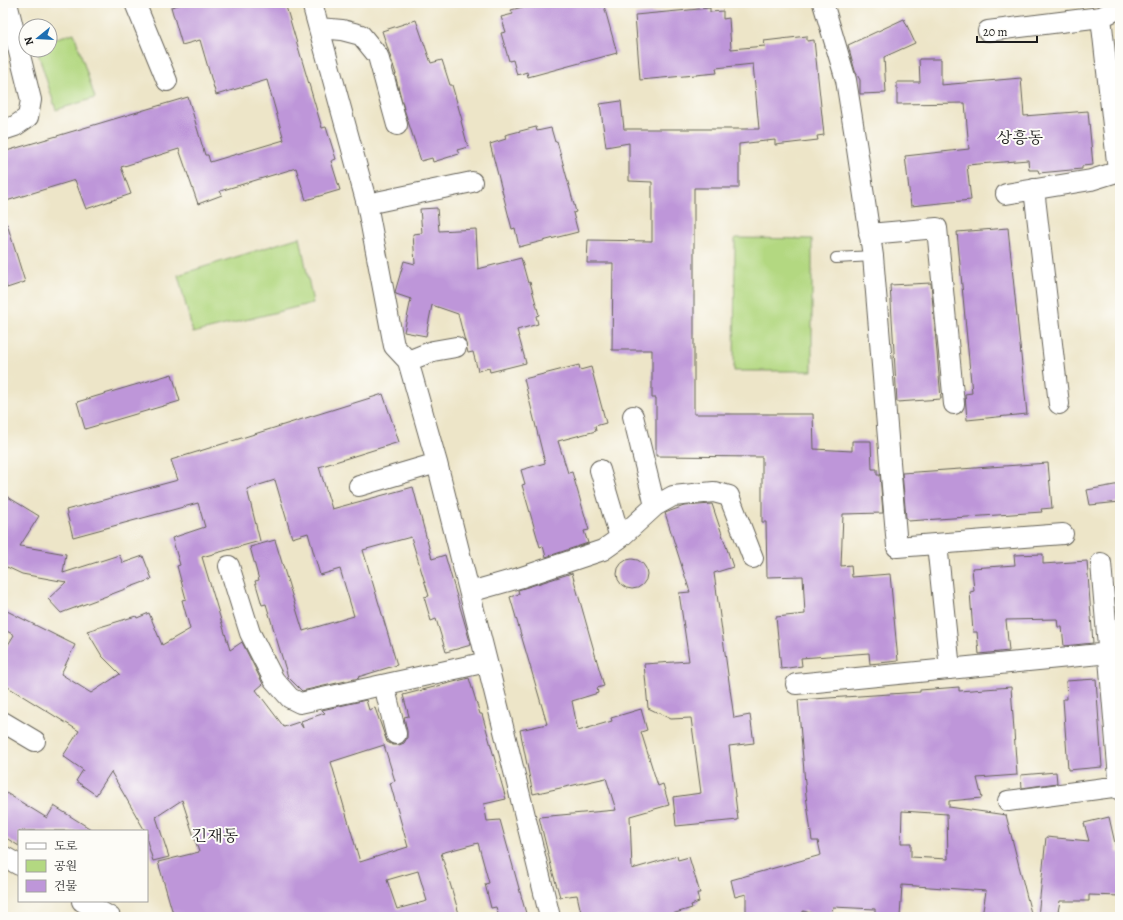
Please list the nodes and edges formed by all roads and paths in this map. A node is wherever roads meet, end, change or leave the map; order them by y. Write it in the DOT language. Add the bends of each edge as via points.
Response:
graph roads {
  1 [pos="7,3"];
  2 [pos="135,3"];
  3 [pos="312,3"];
  4 [pos="823,3"];
  5 [pos="1120,8"];
  6 [pos="1101,17"];
  7 [pos="319,28"];
  8 [pos="988,30"];
  9 [pos="167,81"];
  10 [pos="397,125"];
  11 [pos="3,130"];
  12 [pos="1119,171"];
  13 [pos="472,182"];
  14 [pos="1034,189"];
  15 [pos="1006,194"];
  16 [pos="367,204"];
  17 [pos="869,234"];
  18 [pos="873,256"];
  19 [pos="836,258"];
  20 [pos="456,347"];
  21 [pos="408,362"];
  22 [pos="954,404"];
  23 [pos="1059,404"];
  24 [pos="632,416"];
  25 [pos="437,463"];
  26 [pos="600,470"];
  27 [pos="359,486"];
  28 [pos="655,506"];
  29 [pos="1063,534"];
  30 [pos="620,538"];
  31 [pos="937,544"];
  32 [pos="753,558"];
  33 [pos="1101,563"];
  34 [pos="229,566"];
  35 [pos="470,592"];
  36 [pos="1114,653"];
  37 [pos="488,662"];
  38 [pos="950,669"];
  39 [pos="796,684"];
  40 [pos="384,685"];
  41 [pos="3,722"];
  42 [pos="396,734"];
  43 [pos="35,741"];
  44 [pos="1120,788"];
  45 [pos="1008,801"];
  46 [pos="3,856"];
  47 [pos="18,864"];
  48 [pos="81,907"];
  49 [pos="110,917"];
  50 [pos="550,917"];
  1 -- 11 [label="street" via="31,100 28,117"];
  2 -- 9 [label="street"];
  3 -- 7 [label="street"];
  4 -- 17 [label="street" via="846,80"];
  5 -- 6 [label="street"];
  6 -- 8 [label="street"];
  6 -- 12 [label="street"];
  7 -- 10 [label="street" via="342,30 361,36 378,56"];
  7 -- 16 [label="street"];
  12 -- 14 [label="street" via="1091,180"];
  13 -- 16 [label="street"];
  14 -- 15 [label="street"];
  14 -- 23 [label="street"];
  16 -- 21 [label="street" via="394,346"];
  17 -- 18 [label="street"];
  17 -- 22 [label="street" via="937,228"];
  18 -- 19 [label="lane"];
  18 -- 31 [label="street" via="897,548"];
  20 -- 21 [label="street" via="433,351"];
  21 -- 25 [label="street"];
  24 -- 28 [label="street"];
  25 -- 27 [label="street"];
  25 -- 35 [label="street"];
  26 -- 30 [label="street"];
  28 -- 30 [label="street"];
  28 -- 32 [label="street" via="673,496 714,492 729,496"];
  29 -- 31 [label="street"];
  30 -- 35 [label="street" via="602,550"];
  31 -- 38 [label="street"];
  33 -- 36 [label="street"];
  34 -- 40 [label="street" via="250,633 274,680 290,698 300,703"];
  35 -- 37 [label="street"];
  36 -- 38 [label="street"];
  36 -- 44 [label="street"];
  37 -- 40 [label="street"];
  37 -- 50 [label="street"];
  38 -- 39 [label="street"];
  40 -- 42 [label="street"];
  41 -- 43 [label="street"];
  44 -- 45 [label="street"];
  46 -- 47 [label="street"];
  48 -- 49 [label="street"];
}
